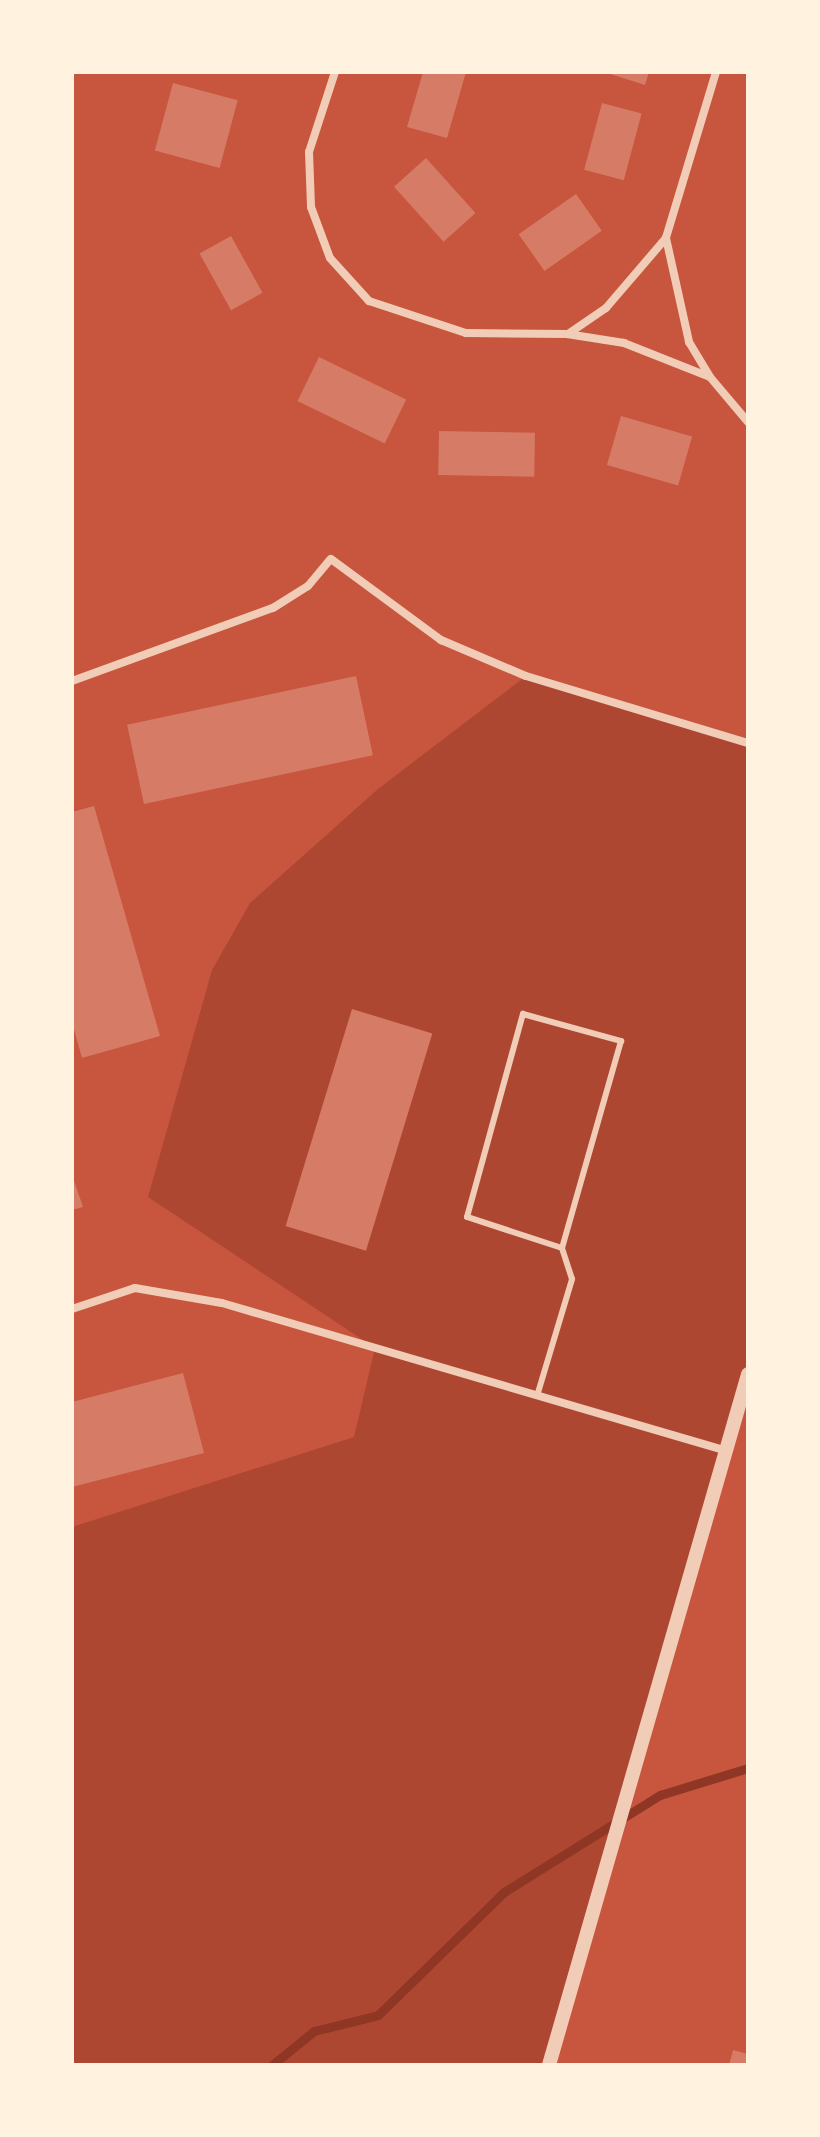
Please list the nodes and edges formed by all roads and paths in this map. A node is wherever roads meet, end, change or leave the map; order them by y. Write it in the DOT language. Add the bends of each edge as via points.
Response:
graph roads {
  1 [pos="335,72"];
  2 [pos="716,72"];
  3 [pos="666,238"];
  4 [pos="567,334"];
  5 [pos="710,377"];
  6 [pos="748,422"];
  7 [pos="72,681"];
  8 [pos="748,743"];
  9 [pos="562,1248"];
  10 [pos="72,1309"];
  11 [pos="748,1374"];
  12 [pos="537,1396"];
  13 [pos="727,1451"];
  14 [pos="549,2065"];
  1 -- 4 [label="street" via="309,152 311,207 330,258 369,301 466,333"];
  2 -- 3 [label="street"];
  3 -- 4 [label="street" via="606,308"];
  3 -- 5 [label="street" via="689,342"];
  4 -- 5 [label="street" via="624,343"];
  5 -- 6 [label="street"];
  7 -- 8 [label="street" via="273,608 308,586 331,559 441,640 526,676"];
  9 -- 9 [label="lane" via="467,1217 523,1014 621,1041"];
  9 -- 12 [label="lane" via="572,1279"];
  10 -- 12 [label="street" via="135,1288 222,1303"];
  11 -- 13 [label="street"];
  12 -- 13 [label="street"];
  13 -- 14 [label="street"];
}
